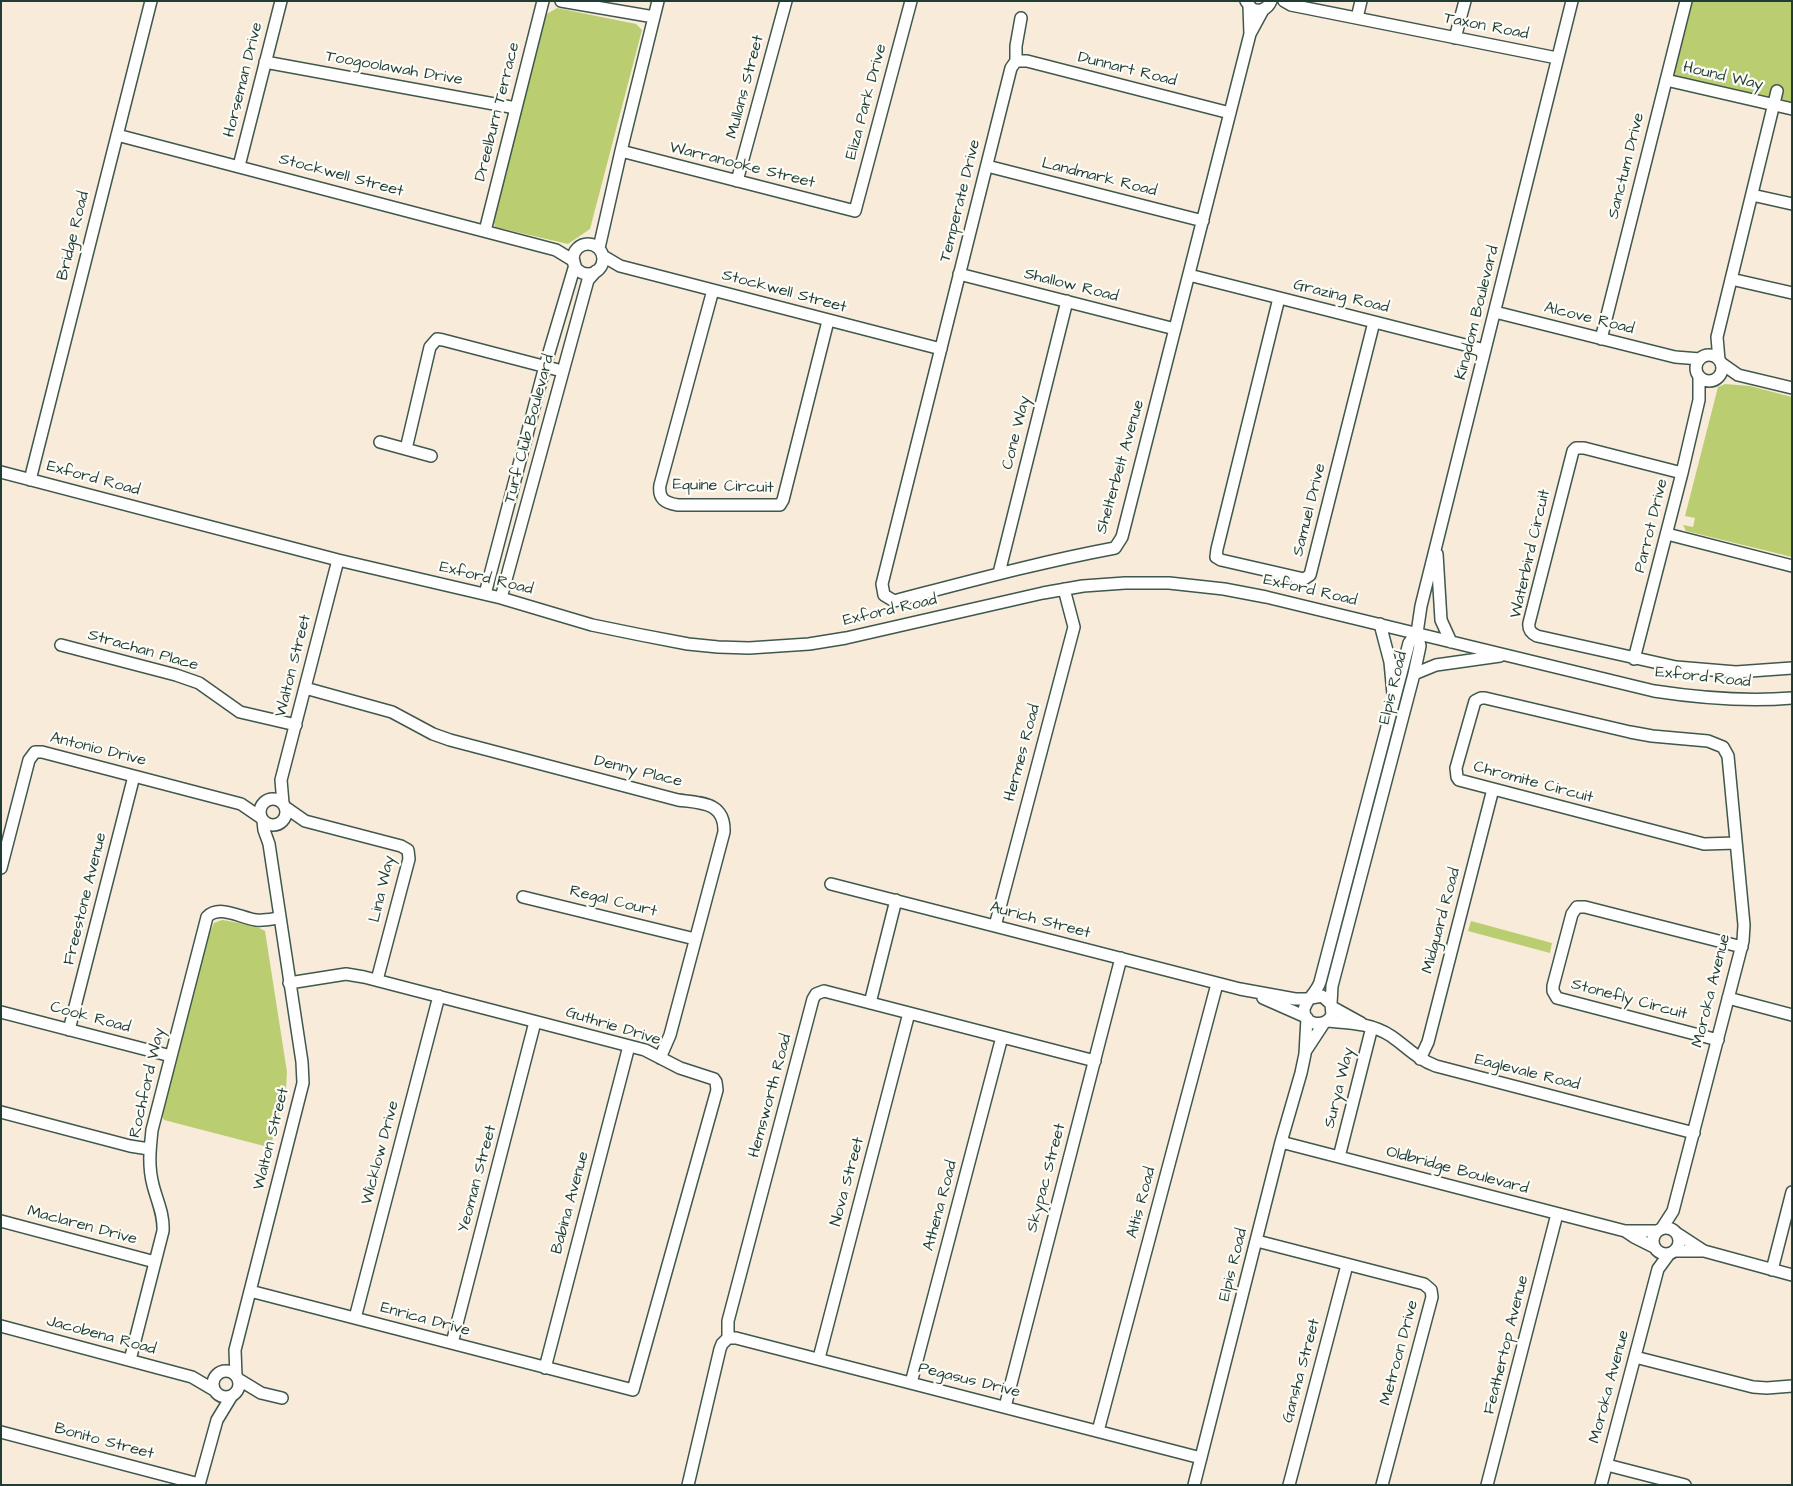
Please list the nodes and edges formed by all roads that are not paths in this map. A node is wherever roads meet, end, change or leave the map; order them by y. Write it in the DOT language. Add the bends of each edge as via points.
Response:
graph roads {
  1 [pos="151,1"];
  2 [pos="281,1"];
  3 [pos="543,1"];
  4 [pos="561,1"];
  5 [pos="658,1"];
  6 [pos="786,1"];
  7 [pos="911,1"];
  8 [pos="1361,1"];
  9 [pos="1464,1"];
  10 [pos="1572,1"];
  11 [pos="1686,1"];
  12 [pos="1246,3"];
  13 [pos="1288,3"];
  14 [pos="1267,6"];
  15 [pos="654,17"];
  16 [pos="1022,18"];
  17 [pos="1357,18"];
  18 [pos="1250,34"];
  19 [pos="1455,38"];
  20 [pos="1558,58"];
  21 [pos="1016,61"];
  22 [pos="265,62"];
  23 [pos="1666,80"];
  24 [pos="1777,91"];
  25 [pos="1774,105"];
  26 [pos="516,108"];
  27 [pos="1792,109"];
  28 [pos="1230,112"];
  29 [pos="117,135"];
  30 [pos="620,151"];
  31 [pos="239,166"];
  32 [pos="987,166"];
  33 [pos="737,181"];
  34 [pos="1752,195"];
  35 [pos="1792,204"];
  36 [pos="855,212"];
  37 [pos="1203,220"];
  38 [pos="603,226"];
  39 [pos="485,231"];
  40 [pos="583,246"];
  41 [pos="556,250"];
  42 [pos="601,252"];
  43 [pos="574,263"];
  44 [pos="620,266"];
  45 [pos="597,270"];
  46 [pos="960,274"];
  47 [pos="1189,275"];
  48 [pos="1732,278"];
  49 [pos="713,290"];
  50 [pos="1792,293"];
  51 [pos="1279,298"];
  52 [pos="1067,301"];
  53 [pos="1495,312"];
  54 [pos="828,321"];
  55 [pos="1374,322"];
  56 [pos="1175,329"];
  57 [pos="1717,337"];
  58 [pos="1601,339"];
  59 [pos="941,349"];
  60 [pos="1485,350"];
  61 [pos="1702,357"];
  62 [pos="1676,358"];
  63 [pos="1720,361"];
  64 [pos="545,366"];
  65 [pos="562,371"];
  66 [pos="1698,374"];
  67 [pos="1738,374"];
  68 [pos="1715,378"];
  69 [pos="1792,388"];
  70 [pos="1699,400"];
  71 [pos="380,442"];
  72 [pos="406,449"];
  73 [pos="431,456"];
  74 [pos="1,472"];
  75 [pos="1682,473"];
  76 [pos="30,480"];
  77 [pos="1667,534"];
  78 [pos="1436,545"];
  79 [pos="338,560"];
  80 [pos="1792,566"];
  81 [pos="999,573"];
  82 [pos="1064,589"];
  83 [pos="485,594"];
  84 [pos="501,598"];
  85 [pos="1380,624"];
  86 [pos="1417,633"];
  87 [pos="1451,642"];
  88 [pos="61,645"];
  89 [pos="1506,655"];
  90 [pos="1634,659"];
  91 [pos="1792,668"];
  92 [pos="1414,674"];
  93 [pos="305,688"];
  94 [pos="1792,698"];
  95 [pos="1393,704"];
  96 [pos="296,725"];
  97 [pos="1708,741"];
  98 [pos="134,776"];
  99 [pos="281,780"];
  100 [pos="1493,789"];
  101 [pos="266,800"];
  102 [pos="241,804"];
  103 [pos="284,805"];
  104 [pos="262,819"];
  105 [pos="305,821"];
  106 [pos="280,823"];
  107 [pos="1736,842"];
  108 [pos="269,844"];
  109 [pos="4,845"];
  110 [pos="1,868"];
  111 [pos="831,884"];
  112 [pos="523,897"];
  113 [pos="896,900"];
  114 [pos="279,918"];
  115 [pos="995,926"];
  116 [pos="695,939"];
  117 [pos="1742,947"];
  118 [pos="1121,958"];
  119 [pos="377,980"];
  120 [pos="290,983"];
  121 [pos="1217,984"];
  122 [pos="1240,990"];
  123 [pos="439,996"];
  124 [pos="1728,998"];
  125 [pos="1310,999"];
  126 [pos="870,1003"];
  127 [pos="1332,1005"];
  128 [pos="1,1012"];
  129 [pos="908,1013"];
  130 [pos="1792,1015"];
  131 [pos="1306,1018"];
  132 [pos="535,1022"];
  133 [pos="1326,1022"];
  134 [pos="1367,1025"];
  135 [pos="69,1030"];
  136 [pos="1002,1037"];
  137 [pos="1718,1040"];
  138 [pos="629,1046"];
  139 [pos="1305,1054"];
  140 [pos="171,1056"];
  141 [pos="660,1058"];
  142 [pos="1420,1059"];
  143 [pos="1094,1061"];
  144 [pos="1,1112"];
  145 [pos="1694,1133"];
  146 [pos="1281,1142"];
  147 [pos="149,1149"];
  148 [pos="1339,1157"];
  149 [pos="1792,1192"];
  150 [pos="1673,1211"];
  151 [pos="1558,1214"];
  152 [pos="1,1221"];
  153 [pos="1659,1230"];
  154 [pos="1625,1231"];
  155 [pos="1676,1233"];
  156 [pos="1257,1241"];
  157 [pos="1655,1249"];
  158 [pos="1704,1251"];
  159 [pos="1672,1252"];
  160 [pos="155,1262"];
  161 [pos="1347,1264"];
  162 [pos="1658,1269"];
  163 [pos="1772,1270"];
  164 [pos="1792,1276"];
  165 [pos="250,1291"];
  166 [pos="355,1318"];
  167 [pos="1,1326"];
  168 [pos="728,1338"];
  169 [pos="452,1343"];
  170 [pos="234,1350"];
  171 [pos="1635,1357"];
  172 [pos="819,1358"];
  173 [pos="130,1360"];
  174 [pos="545,1368"];
  175 [pos="218,1374"];
  176 [pos="192,1377"];
  177 [pos="237,1378"];
  178 [pos="592,1380"];
  179 [pos="911,1383"];
  180 [pos="1792,1386"];
  181 [pos="215,1392"];
  182 [pos="261,1393"];
  183 [pos="232,1396"];
  184 [pos="282,1398"];
  185 [pos="1004,1407"];
  186 [pos="216,1420"];
  187 [pos="1098,1431"];
  188 [pos="1,1432"];
  189 [pos="1201,1458"];
  190 [pos="1607,1465"];
  191 [pos="199,1484"];
  192 [pos="688,1485"];
  193 [pos="1194,1485"];
  194 [pos="1290,1485"];
  195 [pos="1382,1485"];
  196 [pos="1487,1485"];
  197 [pos="1601,1485"];
  198 [pos="1685,1485"];
  1 -- 29 [label="street, Bridge Road"];
  2 -- 22 [label="street, Horseman Drive"];
  3 -- 26 [label="street, Dreelburn Terrace"];
  4 -- 15 [label="street"];
  5 -- 15 [label="street"];
  6 -- 33 [label="street, Mullans Street"];
  7 -- 36 [label="street, Eliza Park Drive"];
  8 -- 17 [label="street"];
  9 -- 19 [label="street"];
  10 -- 20 [label="street, Kingdom Boulevard"];
  11 -- 23 [label="street, Sanctum Drive"];
  12 -- 14 [label="street" via="1256,10"];
  12 -- 18 [label="street, Shelterbelt Avenue"];
  13 -- 14 [label="street, Taxon Road"];
  13 -- 17 [label="street, Taxon Road"];
  14 -- 18 [label="street, Shelterbelt Avenue"];
  15 -- 30 [label="street"];
  16 -- 21 [label="street, Temperate Drive"];
  17 -- 19 [label="street, Taxon Road"];
  18 -- 28 [label="street, Shelterbelt Avenue"];
  19 -- 20 [label="street, Taxon Road"];
  20 -- 53 [label="street, Kingdom Boulevard"];
  21 -- 28 [label="street, Dunnart Road" via="1027,61"];
  21 -- 32 [label="street, Temperate Drive" via="1011,68"];
  22 -- 26 [label="street, Toogoolawah Drive"];
  22 -- 31 [label="street, Horseman Drive"];
  23 -- 25 [label="street, Hound Way"];
  23 -- 58 [label="street, Sanctum Drive"];
  24 -- 25 [label="street"];
  25 -- 27 [label="street, Hound Way"];
  25 -- 34 [label="street"];
  26 -- 39 [label="street, Dreelburn Terrace"];
  28 -- 37 [label="street, Shelterbelt Avenue"];
  29 -- 31 [label="street, Stockwell Street"];
  29 -- 76 [label="street, Bridge Road"];
  30 -- 33 [label="street, Warranooke Street"];
  30 -- 38 [label="street"];
  31 -- 39 [label="street, Stockwell Street"];
  32 -- 37 [label="street, Landmark Road"];
  32 -- 46 [label="street, Temperate Drive"];
  33 -- 36 [label="street, Warranooke Street"];
  34 -- 35 [label="street"];
  34 -- 48 [label="street"];
  37 -- 47 [label="street, Shelterbelt Avenue"];
  38 -- 40 [label="street"];
  38 -- 42 [label="street"];
  39 -- 41 [label="street, Stockwell Street"];
  40 -- 41 [label="street, Stockwell Street"];
  40 -- 42 [label="street" via="595,246"];
  40 -- 43 [label="street" via="574,254"];
  41 -- 43 [label="street, Stockwell Street"];
  42 -- 44 [label="street, Stockwell Street"];
  42 -- 45 [label="street" via="603,261"];
  43 -- 45 [label="street" via="582,272"];
  43 -- 64 [label="street, Turf Club Boulevard"];
  44 -- 45 [label="street, Stockwell Street"];
  44 -- 49 [label="street, Stockwell Street"];
  45 -- 65 [label="street, Turf Club Boulevard" via="588,280"];
  46 -- 52 [label="street, Shallow Road"];
  46 -- 59 [label="street, Temperate Drive"];
  47 -- 51 [label="street, Grazing Road"];
  47 -- 56 [label="street, Shelterbelt Avenue"];
  48 -- 50 [label="street"];
  48 -- 57 [label="street"];
  49 -- 54 [label="street, Stockwell Street"];
  49 -- 54 [label="street, Equine Circuit" via="660,485 662,499 668,503 780,505"];
  51 -- 55 [label="street, Grazing Road"];
  51 -- 55 [label="street, Samuel Drive" via="1216,557 1221,560 1304,579 1310,576"];
  52 -- 56 [label="street, Shallow Road"];
  52 -- 81 [label="street, Cone Way"];
  53 -- 58 [label="street, Alcove Road"];
  53 -- 60 [label="street, Kingdom Boulevard"];
  54 -- 59 [label="street, Stockwell Street"];
  55 -- 60 [label="street, Grazing Road"];
  56 -- 81 [label="street, Shelterbelt Avenue" via="1122,537 1114,548"];
  57 -- 61 [label="street"];
  57 -- 63 [label="street"];
  58 -- 62 [label="street, Alcove Road"];
  59 -- 81 [label="street, Shelterbelt Avenue" via="882,584 884,595 894,601"];
  60 -- 78 [label="street, Kingdom Boulevard"];
  61 -- 62 [label="street, Alcove Road"];
  61 -- 63 [label="street" via="1712,356"];
  61 -- 66 [label="street" via="1697,365"];
  62 -- 66 [label="street, Alcove Road"];
  63 -- 67 [label="street"];
  63 -- 68 [label="street" via="1721,371"];
  64 -- 65 [label="street"];
  64 -- 72 [label="street" via="437,339 430,347"];
  64 -- 83 [label="street, Turf Club Boulevard"];
  65 -- 84 [label="street, Turf Club Boulevard"];
  66 -- 68 [label="street" via="1706,380"];
  66 -- 70 [label="street, Parrot Drive"];
  67 -- 68 [label="street"];
  67 -- 69 [label="street"];
  68 -- 70 [label="street, Parrot Drive"];
  70 -- 75 [label="street, Parrot Drive"];
  71 -- 72 [label="street"];
  72 -- 73 [label="street"];
  74 -- 76 [label="street, Exford Road"];
  75 -- 77 [label="street, Parrot Drive"];
  75 -- 90 [label="street, Waterbird Circuit" via="1584,448 1576,448 1571,456 1528,628 1537,636"];
  76 -- 79 [label="street, Exford Road"];
  77 -- 80 [label="street"];
  77 -- 90 [label="street, Parrot Drive"];
  78 -- 86 [label="street, Kingdom Boulevard"];
  78 -- 87 [label="street" via="1441,620"];
  79 -- 83 [label="street, Exford Road"];
  79 -- 93 [label="street, Walton Street"];
  82 -- 84 [label="street, Exford Road" via="846,638 749,648 688,644 640,635 592,625"];
  82 -- 85 [label="street, Exford Road" via="1125,583 1224,589"];
  82 -- 115 [label="street, Hermes Road" via="1074,627"];
  83 -- 84 [label="street, Exford Road"];
  85 -- 86 [label="street, Exford Road"];
  85 -- 95 [label="street" via="1390,662"];
  86 -- 87 [label="street, Exford Road"];
  86 -- 92 [label="street, Elpis Road" via="1420,646"];
  86 -- 95 [label="street, Elpis Road" via="1409,643"];
  87 -- 89 [label="street, Exford Road"];
  88 -- 96 [label="street, Strachan Place" via="176,675 198,683 240,712"];
  89 -- 92 [label="street" via="1436,665"];
  89 -- 94 [label="street, Exford Road" via="1698,698"];
  90 -- 91 [label="street, Waterbird Circuit" via="1720,671"];
  92 -- 127 [label="street, Elpis Road" via="1332,986"];
  93 -- 96 [label="street, Walton Street"];
  93 -- 116 [label="street, Denny Place" via="392,712 450,740 714,807 722,817 724,832"];
  95 -- 125 [label="street, Elpis Road" via="1318,990"];
  96 -- 99 [label="street, Walton Street"];
  97 -- 100 [label="street, Chromite Circuit" via="1638,734 1481,698 1472,706 1456,773 1459,780"];
  97 -- 107 [label="street, Moroka Avenue" via="1723,747 1728,756"];
  98 -- 102 [label="street, Antonio Drive"];
  98 -- 109 [label="street, Antonio Drive" via="34,752"];
  98 -- 135 [label="street, Freestone Avenue"];
  99 -- 101 [label="street, Walton Street"];
  99 -- 103 [label="street, Walton Street"];
  100 -- 107 [label="street, Chromite Circuit" via="1704,844"];
  100 -- 142 [label="street, Midguard Road" via="1428,1042"];
  101 -- 102 [label="street, Antonio Drive"];
  101 -- 103 [label="street" via="276,799"];
  101 -- 104 [label="street" via="260,809"];
  102 -- 104 [label="street, Antonio Drive"];
  103 -- 105 [label="street, Lina Way"];
  103 -- 106 [label="street" via="286,815"];
  104 -- 106 [label="street" via="270,825"];
  104 -- 108 [label="street, Walton Street"];
  105 -- 106 [label="street, Lina Way"];
  105 -- 119 [label="street, Lina Way" via="408,850 409,859"];
  106 -- 108 [label="street"];
  107 -- 117 [label="street, Moroka Avenue" via="1744,925"];
  108 -- 114 [label="street, Walton Street"];
  109 -- 110 [label="street, Antonio Drive"];
  111 -- 113 [label="street, Aurich Street"];
  112 -- 116 [label="street, Regal Court"];
  113 -- 115 [label="street, Aurich Street"];
  113 -- 126 [label="street"];
  114 -- 120 [label="street, Walton Street"];
  114 -- 140 [label="street, Rochford Way" via="254,920 218,910 207,917"];
  115 -- 118 [label="street, Aurich Street"];
  116 -- 141 [label="street, Denny Place" via="670,1034"];
  117 -- 124 [label="street, Moroka Avenue"];
  117 -- 137 [label="street, Stonefly Circuit" via="1585,906 1577,907 1572,914 1553,986 1557,998"];
  118 -- 121 [label="street, Aurich Street"];
  118 -- 143 [label="street, Skypac Street"];
  119 -- 120 [label="street, Guthrie Drive" via="346,974"];
  119 -- 123 [label="street, Guthrie Drive"];
  120 -- 165 [label="street, Walton Street" via="303,1083"];
  121 -- 122 [label="street, Aurich Street"];
  121 -- 187 [label="street, Altis Road"];
  122 -- 125 [label="street, Aurich Street"];
  122 -- 131 [label="street, Aurich Street"];
  123 -- 132 [label="street, Guthrie Drive"];
  123 -- 166 [label="street, Wicklow Drive"];
  124 -- 130 [label="street"];
  124 -- 137 [label="street, Moroka Avenue"];
  125 -- 127 [label="street" via="1322,996"];
  125 -- 131 [label="street" via="1304,1007"];
  126 -- 129 [label="street, Hemsworth Road"];
  126 -- 168 [label="street, Hemsworth Road" via="824,991 813,999 728,1321"];
  127 -- 133 [label="street" via="1332,1015"];
  127 -- 134 [label="street, Eaglevale Road"];
  128 -- 135 [label="street, Cook Road"];
  129 -- 136 [label="street, Hemsworth Road"];
  129 -- 172 [label="street, Nova Street"];
  131 -- 133 [label="street" via="1313,1023"];
  131 -- 139 [label="street, Elpis Road"];
  132 -- 138 [label="street, Guthrie Drive"];
  132 -- 169 [label="street, Yeoman Street"];
  133 -- 134 [label="street, Eaglevale Road"];
  133 -- 139 [label="street, Elpis Road"];
  134 -- 142 [label="street, Eaglevale Road" via="1389,1035"];
  134 -- 148 [label="street, Surya Way"];
  135 -- 140 [label="street, Cook Road"];
  136 -- 143 [label="street, Hemsworth Road"];
  136 -- 179 [label="street, Athena Road"];
  137 -- 145 [label="street, Moroka Avenue"];
  138 -- 141 [label="street, Guthrie Drive"];
  138 -- 174 [label="street, Babina Avenue"];
  139 -- 146 [label="street, Elpis Road"];
  140 -- 147 [label="street, Rochford Way"];
  141 -- 178 [label="street, Guthrie Drive" via="714,1078 717,1090 633,1390"];
  142 -- 145 [label="street, Eaglevale Road" via="1445,1069"];
  143 -- 185 [label="street, Skypac Street"];
  144 -- 147 [label="street"];
  145 -- 150 [label="street, Moroka Avenue"];
  146 -- 148 [label="street, Oldbridge Boulevard"];
  146 -- 156 [label="street, Elpis Road"];
  147 -- 160 [label="street, Rochford Way" via="152,1179 163,1223"];
  148 -- 151 [label="street, Oldbridge Boulevard"];
  149 -- 163 [label="street"];
  150 -- 153 [label="street, Moroka Avenue"];
  150 -- 155 [label="street, Moroka Avenue"];
  151 -- 154 [label="street, Oldbridge Boulevard"];
  151 -- 196 [label="street, Feathertop Avenue"];
  152 -- 160 [label="street, Maclaren Drive"];
  153 -- 154 [label="street, Oldbridge Boulevard"];
  153 -- 155 [label="street" via="1669,1228"];
  153 -- 157 [label="street" via="1652,1238"];
  154 -- 157 [label="street, Oldbridge Boulevard"];
  155 -- 158 [label="street"];
  155 -- 159 [label="street" via="1679,1242"];
  156 -- 161 [label="street, Metroon Drive"];
  156 -- 189 [label="street, Elpis Road"];
  157 -- 159 [label="street" via="1661,1254"];
  157 -- 162 [label="street, Moroka Avenue"];
  158 -- 159 [label="street"];
  158 -- 163 [label="street"];
  159 -- 162 [label="street, Moroka Avenue"];
  160 -- 173 [label="street, Rochford Way"];
  161 -- 194 [label="street, Gansha Street"];
  161 -- 195 [label="street, Metroon Drive" via="1424,1284 1431,1290 1432,1297"];
  162 -- 171 [label="street, Moroka Avenue"];
  163 -- 164 [label="street"];
  165 -- 166 [label="street, Enrica Drive"];
  165 -- 170 [label="street, Walton Street"];
  166 -- 169 [label="street, Enrica Drive"];
  167 -- 173 [label="street, Jacobena Road"];
  168 -- 172 [label="street, Pegasus Drive"];
  168 -- 192 [label="street, Hemsworth Road" via="720,1349"];
  169 -- 174 [label="street, Enrica Drive"];
  170 -- 175 [label="street, Walton Street"];
  170 -- 177 [label="street, Walton Street"];
  171 -- 180 [label="street" via="1753,1387"];
  171 -- 190 [label="street, Moroka Avenue"];
  172 -- 179 [label="street, Pegasus Drive"];
  173 -- 176 [label="street, Jacobena Road"];
  174 -- 178 [label="street, Enrica Drive"];
  175 -- 176 [label="street, Jacobena Road"];
  175 -- 177 [label="street" via="226,1371"];
  175 -- 181 [label="street" via="212,1382"];
  176 -- 181 [label="street, Jacobena Road"];
  177 -- 182 [label="street"];
  177 -- 183 [label="street" via="239,1388"];
  179 -- 185 [label="street, Pegasus Drive"];
  181 -- 183 [label="street" via="223,1397"];
  181 -- 186 [label="street"];
  182 -- 183 [label="street"];
  182 -- 184 [label="street"];
  183 -- 186 [label="street"];
  185 -- 187 [label="street, Pegasus Drive"];
  186 -- 191 [label="street"];
  187 -- 189 [label="street, Pegasus Drive"];
  188 -- 191 [label="street, Bonito Street"];
  189 -- 193 [label="street, Elpis Road"];
  190 -- 197 [label="street, Moroka Avenue"];
  190 -- 198 [label="street"];
}
